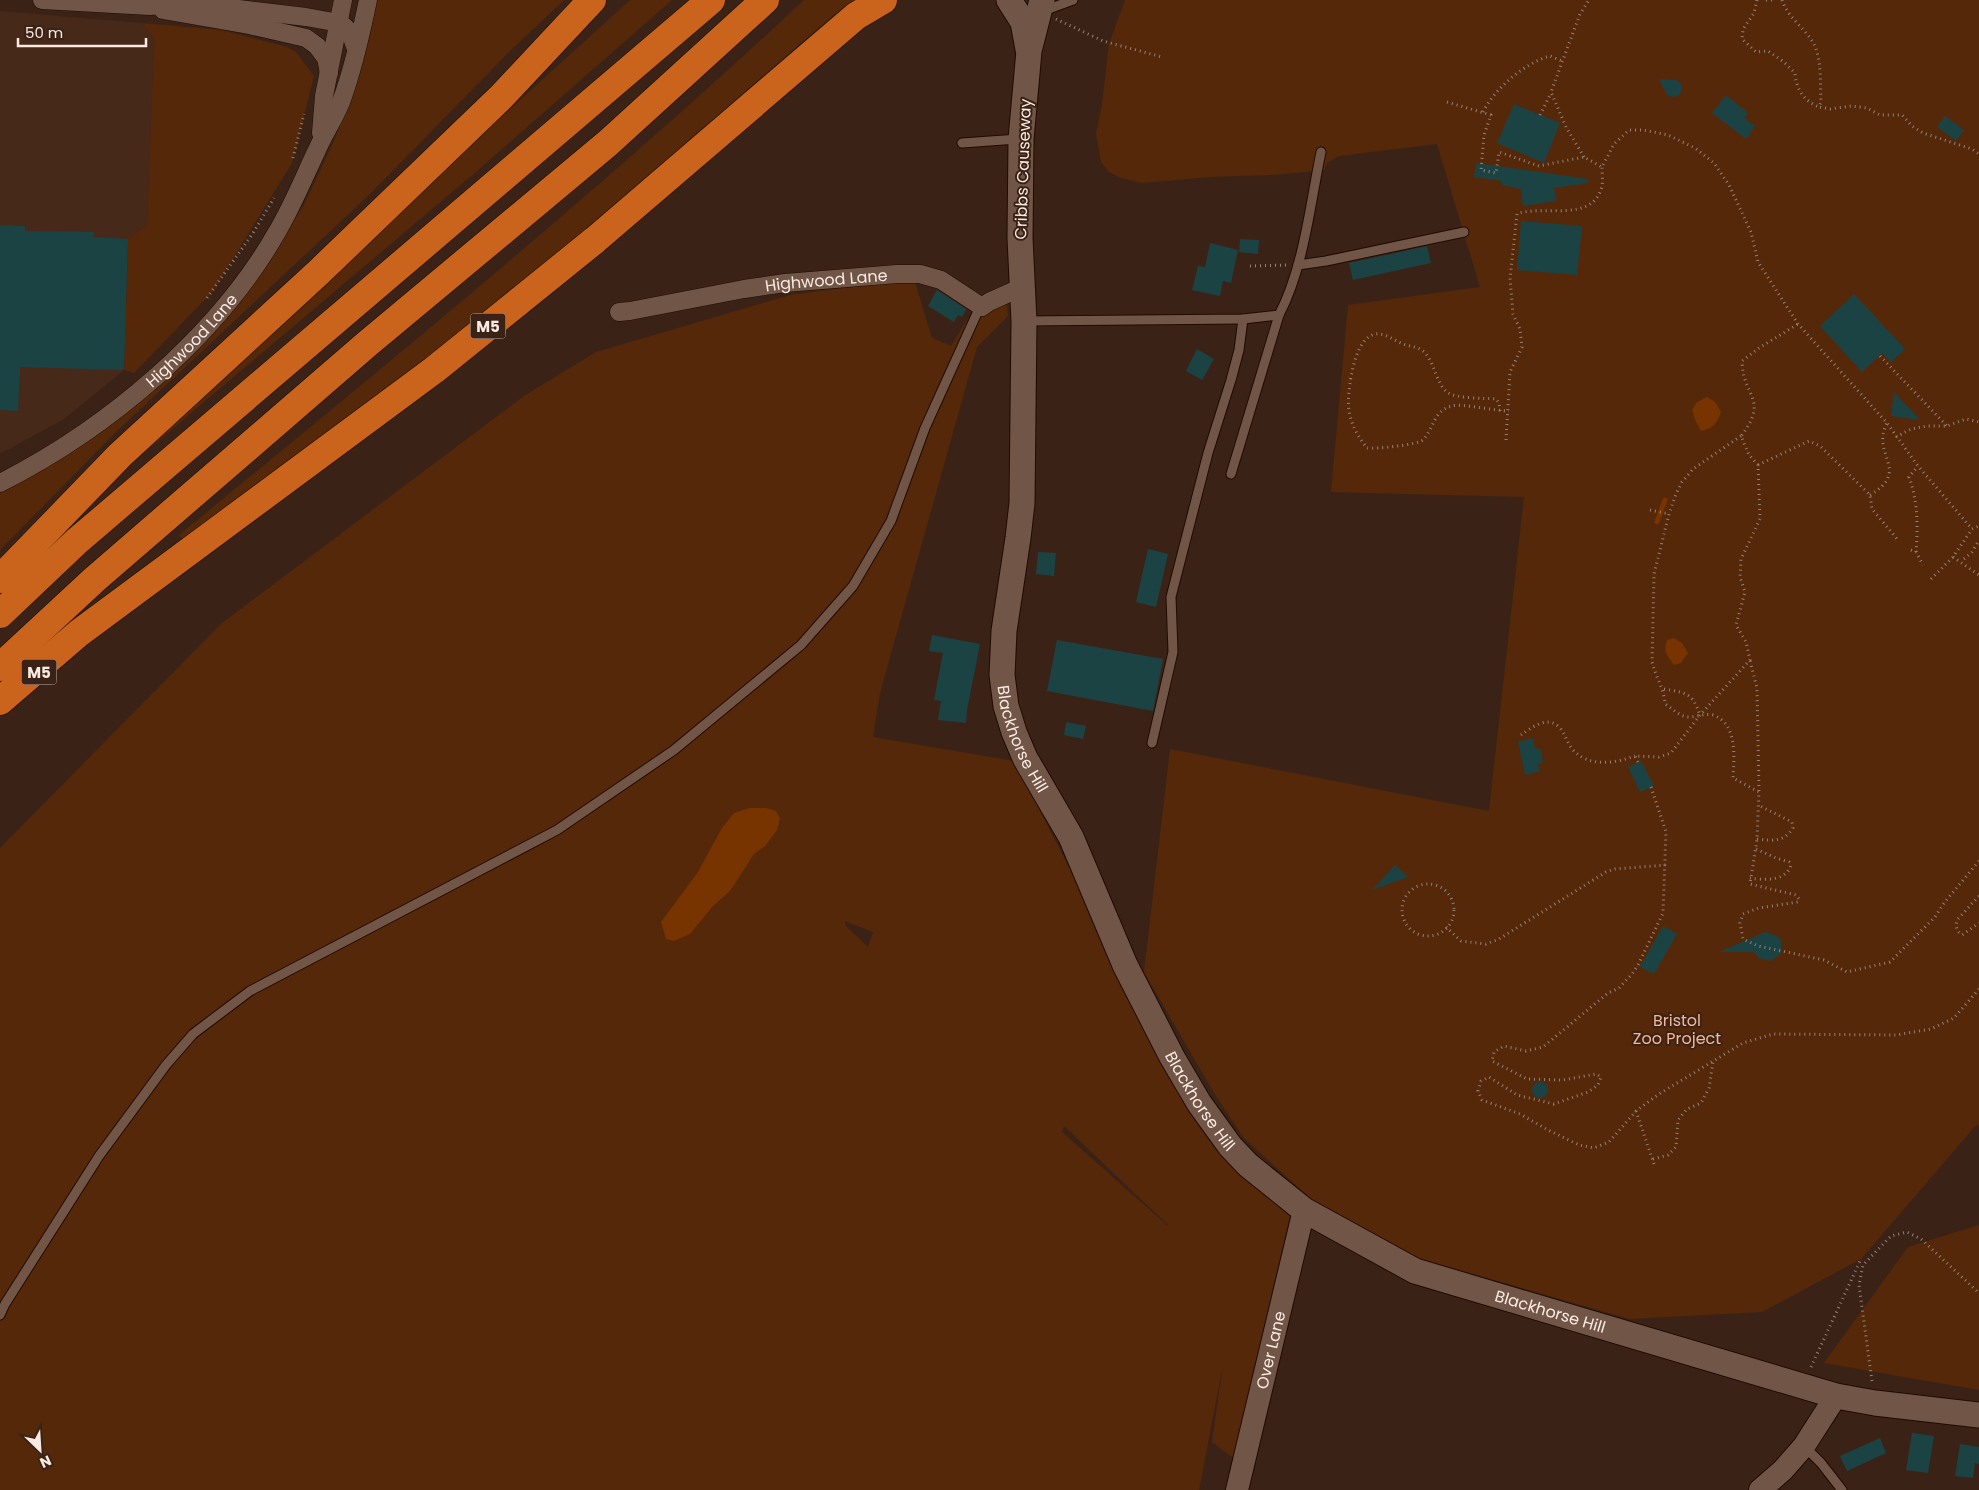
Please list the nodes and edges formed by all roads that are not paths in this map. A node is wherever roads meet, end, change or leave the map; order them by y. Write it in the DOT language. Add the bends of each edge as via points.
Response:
graph roads {
  1 [pos="42,0"];
  2 [pos="338,0"];
  3 [pos="343,0"];
  4 [pos="368,0"];
  5 [pos="592,0"];
  6 [pos="602,0"];
  7 [pos="711,0"];
  8 [pos="765,0"];
  9 [pos="883,0"];
  10 [pos="1009,0"];
  11 [pos="1073,0"];
  12 [pos="72,1"];
  13 [pos="191,1"];
  14 [pos="237,4"];
  15 [pos="150,6"];
  16 [pos="1041,6"];
  17 [pos="306,17"];
  18 [pos="338,23"];
  19 [pos="568,24"];
  20 [pos="356,49"];
  21 [pos="1029,51"];
  22 [pos="329,73"];
  23 [pos="1021,139"];
  24 [pos="321,141"];
  25 [pos="962,143"];
  26 [pos="1322,152"];
  27 [pos="1464,232"];
  28 [pos="1298,265"];
  29 [pos="1022,287"];
  30 [pos="982,307"];
  31 [pos="619,312"];
  32 [pos="1279,315"];
  33 [pos="1243,319"];
  34 [pos="1024,321"];
  35 [pos="1231,474"];
  36 [pos="0,482"];
  37 [pos="0,579"];
  38 [pos="0,614"];
  39 [pos="79,633"];
  40 [pos="0,667"];
  41 [pos="0,701"];
  42 [pos="0,711"];
  43 [pos="1152,743"];
  44 [pos="1304,1210"];
  45 [pos="0,1315"];
  46 [pos="1836,1396"];
  47 [pos="1979,1416"];
  48 [pos="1804,1446"];
  49 [pos="1237,1490"];
  50 [pos="1760,1490"];
  51 [pos="1842,1490"];
  1 -- 12 [label="street"];
  2 -- 17 [label="street" via="327,10"];
  3 -- 18 [label="street, Highwood Lane"];
  4 -- 20 [label="street, Highwood Lane"];
  5 -- 19 [label="highway"];
  6 -- 19 [label="highway"];
  7 -- 38 [label="highway" via="77,541"];
  8 -- 40 [label="highway, M5" via="608,143 306,396 95,579"];
  9 -- 39 [label="highway, M5" via="856,16 595,240 434,370"];
  10 -- 21 [label="main road, Cribbs Causeway" via="1024,22"];
  11 -- 16 [label="lane"];
  12 -- 15 [label="street"];
  13 -- 14 [label="street"];
  13 -- 15 [label="street"];
  14 -- 17 [label="street"];
  15 -- 22 [label="street" via="306,38 326,58"];
  16 -- 21 [label="main road, Cribbs Causeway"];
  17 -- 18 [label="street"];
  18 -- 20 [label="street" via="350,32"];
  18 -- 22 [label="street, Highwood Lane"];
  19 -- 37 [label="highway" via="502,96 319,272 120,455"];
  20 -- 24 [label="street, Highwood Lane" via="340,103"];
  21 -- 23 [label="main road, Cribbs Causeway"];
  22 -- 24 [label="street, Highwood Lane"];
  23 -- 25 [label="lane"];
  23 -- 29 [label="main road, Cribbs Causeway"];
  24 -- 36 [label="street, Highwood Lane" via="277,233 229,301 188,346 106,417 73,441"];
  26 -- 28 [label="lane"];
  27 -- 28 [label="lane"];
  28 -- 32 [label="lane"];
  29 -- 30 [label="street"];
  29 -- 34 [label="main road, Blackhorse Hill"];
  30 -- 31 [label="street, Highwood Lane" via="941,280 920,274 904,274 785,283"];
  30 -- 45 [label="lane" via="925,428 891,521 853,586 801,645 674,750 557,830 250,991 193,1034 99,1156"];
  32 -- 33 [label="lane"];
  32 -- 35 [label="lane"];
  33 -- 34 [label="lane"];
  33 -- 43 [label="lane" via="1231,380 1208,453 1171,597 1172,652"];
  34 -- 44 [label="main road, Blackhorse Hill" via="1022,504 1004,630 1002,675 1014,732 1025,758 1072,837 1125,965 1199,1103 1248,1165"];
  39 -- 41 [label="highway, M5"];
  39 -- 42 [label="highway, M5"];
  44 -- 46 [label="main road, Blackhorse Hill" via="1415,1271"];
  44 -- 49 [label="street, Over Lane"];
  46 -- 47 [label="main road, Blackhorse Hill"];
  46 -- 48 [label="street"];
  48 -- 50 [label="street"];
  48 -- 51 [label="lane" via="1822,1463"];
}
